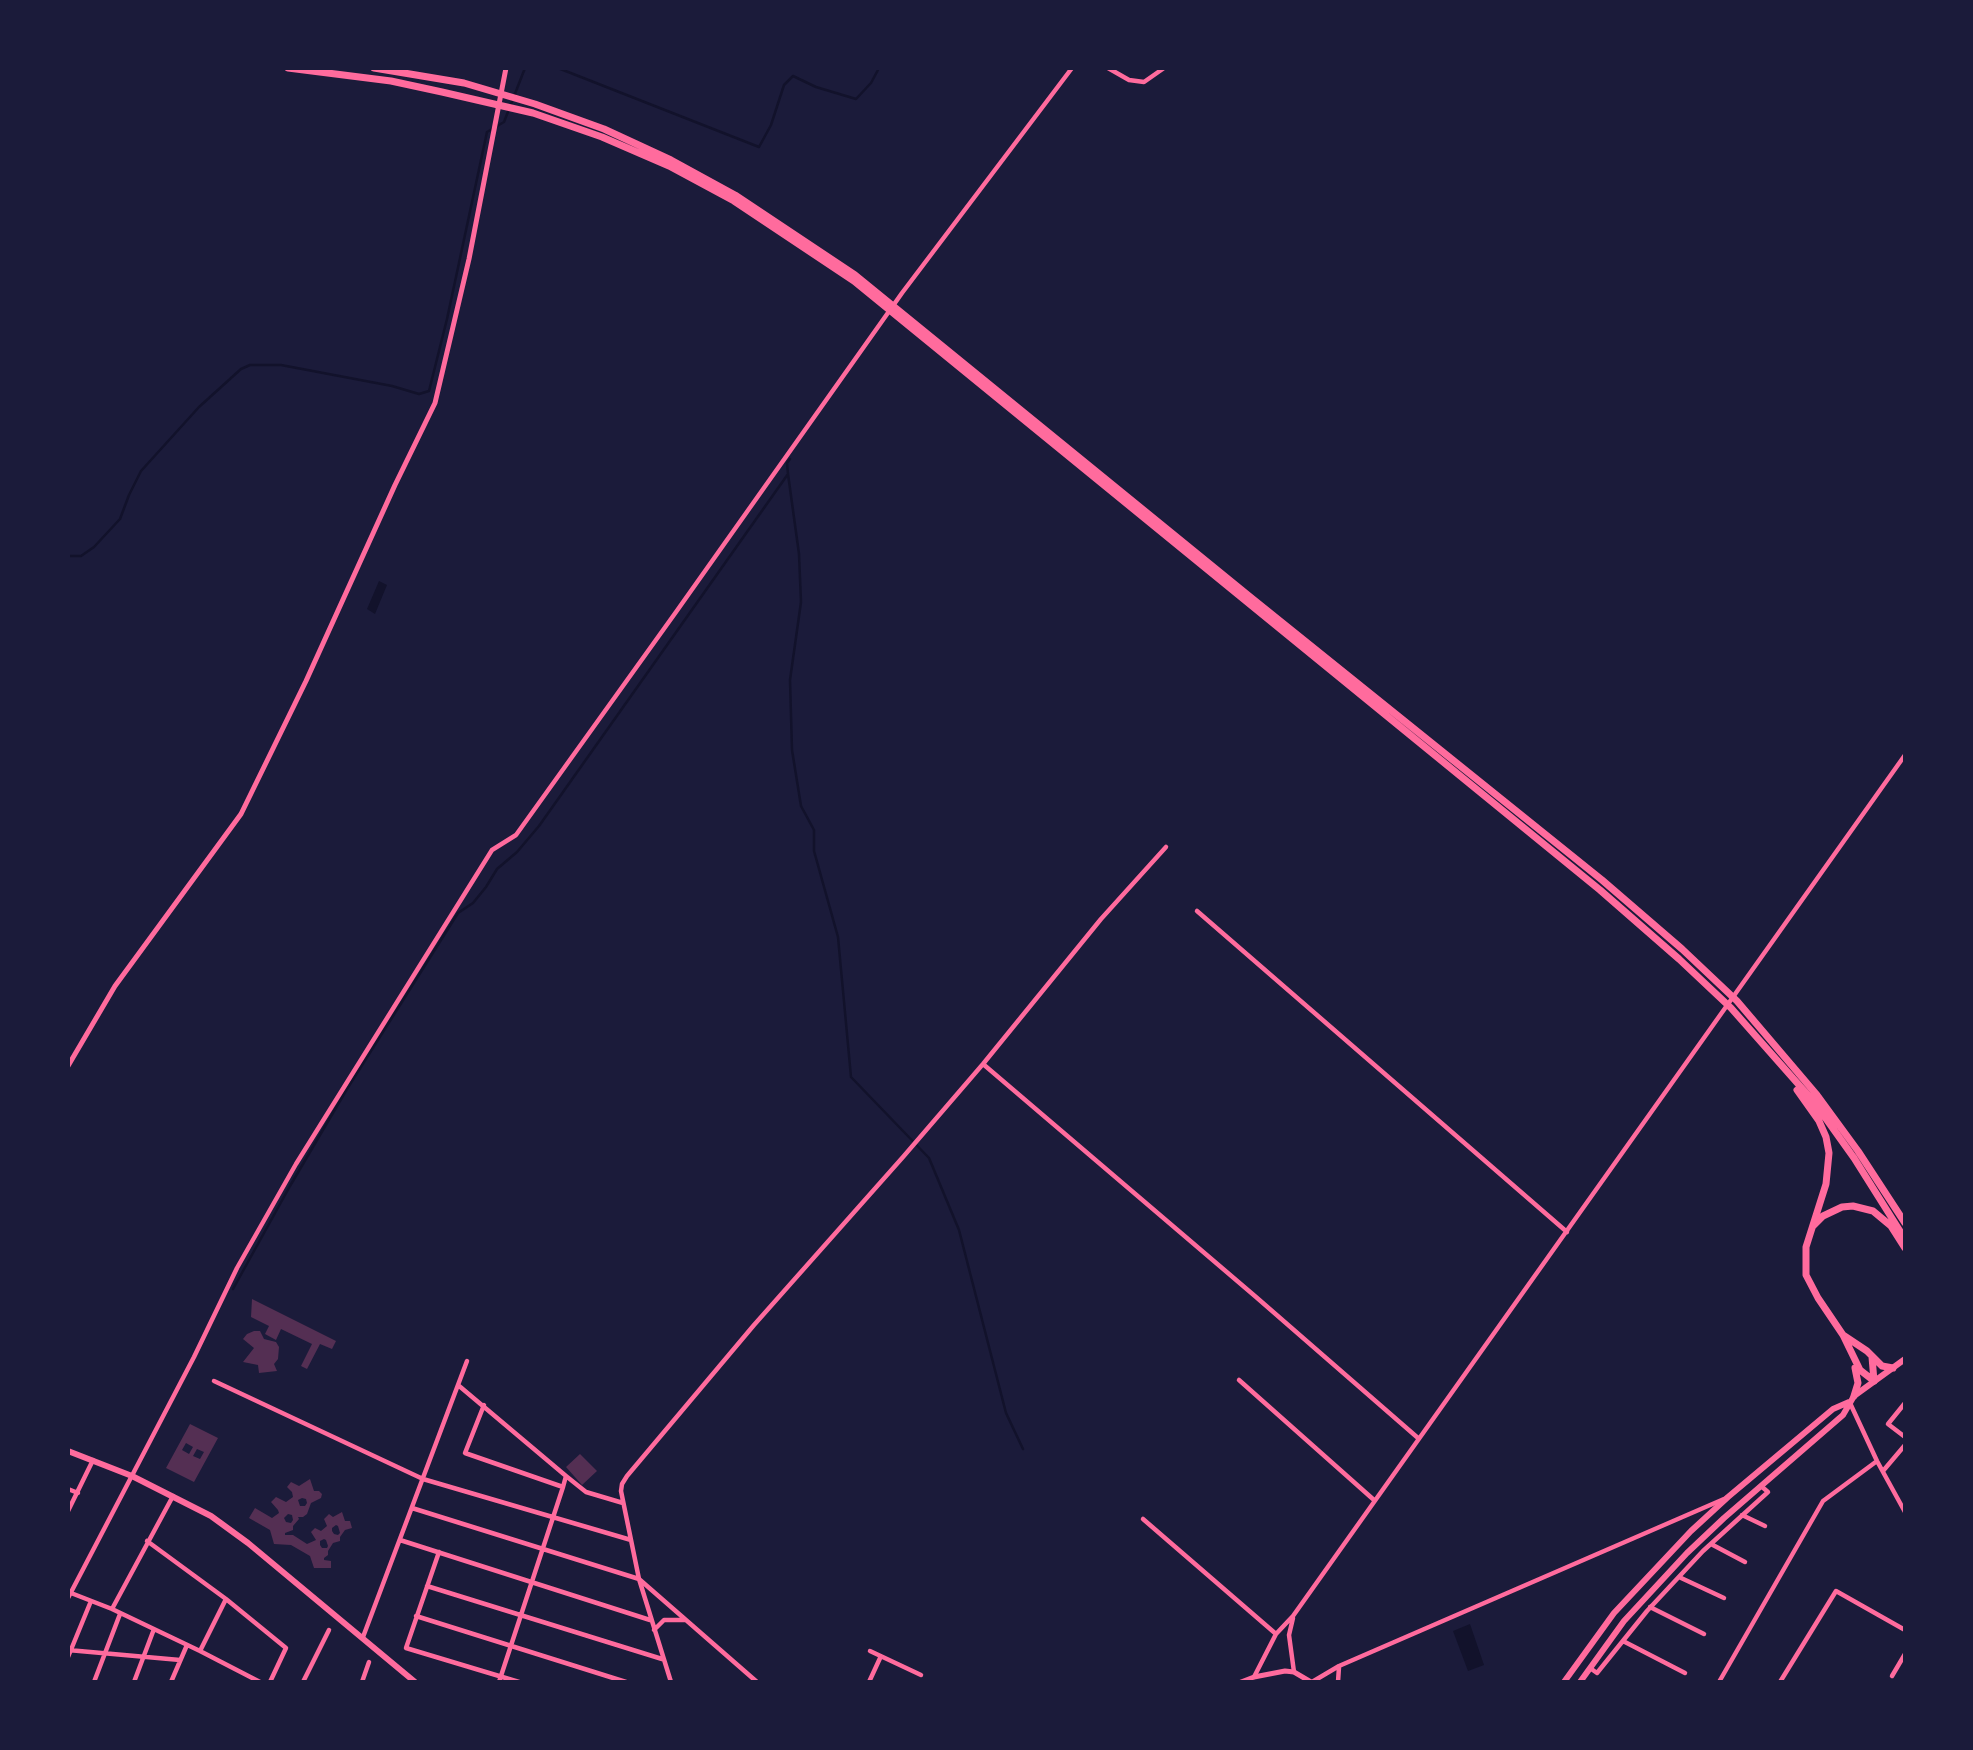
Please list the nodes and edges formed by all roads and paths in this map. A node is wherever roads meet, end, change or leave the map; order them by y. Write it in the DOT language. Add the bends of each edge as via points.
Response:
graph roads {
  1 [pos="288,68"];
  2 [pos="374,68"];
  3 [pos="506,68"];
  4 [pos="1072,68"];
  5 [pos="1108,68"];
  6 [pos="1164,68"];
  7 [pos="878,297"];
  8 [pos="910,323"];
  9 [pos="1905,755"];
  10 [pos="1166,847"];
  11 [pos="1197,911"];
  12 [pos="983,1064"];
  13 [pos="68,1066"];
  14 [pos="1822,1114"];
  15 [pos="1837,1129"];
  16 [pos="1905,1223"];
  17 [pos="1567,1232"];
  18 [pos="1809,1232"];
  19 [pos="1905,1239"];
  20 [pos="1905,1248"];
  21 [pos="1843,1335"];
  22 [pos="1872,1356"];
  23 [pos="1905,1359"];
  24 [pos="467,1361"];
  25 [pos="1893,1368"];
  26 [pos="1239,1380"];
  27 [pos="214,1381"];
  28 [pos="1874,1381"];
  29 [pos="458,1385"];
  30 [pos="1852,1399"];
  31 [pos="1905,1403"];
  32 [pos="484,1405"];
  33 [pos="1905,1437"];
  34 [pos="1418,1438"];
  35 [pos="1905,1445"];
  36 [pos="68,1451"];
  37 [pos="93,1460"];
  38 [pos="1877,1461"];
  39 [pos="1883,1471"];
  40 [pos="132,1476"];
  41 [pos="566,1476"];
  42 [pos="422,1479"];
  43 [pos="1761,1486"];
  44 [pos="563,1487"];
  45 [pos="68,1489"];
  46 [pos="78,1493"];
  47 [pos="173,1495"];
  48 [pos="1728,1497"];
  49 [pos="1374,1500"];
  50 [pos="624,1503"];
  51 [pos="412,1508"];
  52 [pos="68,1511"];
  53 [pos="1905,1512"];
  54 [pos="1742,1515"];
  55 [pos="553,1517"];
  56 [pos="1143,1519"];
  57 [pos="1765,1526"];
  58 [pos="400,1540"];
  59 [pos="631,1540"];
  60 [pos="148,1541"];
  61 [pos="1711,1544"];
  62 [pos="542,1549"];
  63 [pos="439,1552"];
  64 [pos="1745,1562"];
  65 [pos="1679,1577"];
  66 [pos="639,1579"];
  67 [pos="532,1582"];
  68 [pos="427,1586"];
  69 [pos="69,1595"];
  70 [pos="1724,1598"];
  71 [pos="226,1599"];
  72 [pos="91,1601"];
  73 [pos="1650,1607"];
  74 [pos="111,1609"];
  75 [pos="121,1614"];
  76 [pos="521,1615"];
  77 [pos="416,1616"];
  78 [pos="1293,1616"];
  79 [pos="685,1619"];
  80 [pos="651,1620"];
  81 [pos="154,1629"];
  82 [pos="329,1630"];
  83 [pos="654,1630"];
  84 [pos="1905,1630"];
  85 [pos="1276,1634"];
  86 [pos="1704,1634"];
  87 [pos="363,1637"];
  88 [pos="1623,1641"];
  89 [pos="187,1645"];
  90 [pos="511,1646"];
  91 [pos="69,1651"];
  92 [pos="200,1651"];
  93 [pos="870,1651"];
  94 [pos="105,1654"];
  95 [pos="1905,1654"];
  96 [pos="881,1656"];
  97 [pos="68,1657"];
  98 [pos="144,1657"];
  99 [pos="663,1659"];
  100 [pos="180,1660"];
  101 [pos="369,1662"];
  102 [pos="1339,1666"];
  103 [pos="1590,1667"];
  104 [pos="1294,1672"];
  105 [pos="1685,1673"];
  106 [pos="921,1675"];
  107 [pos="1892,1676"];
  108 [pos="1254,1677"];
  109 [pos="500,1679"];
  110 [pos="615,1680"];
  111 [pos="94,1682"];
  112 [pos="134,1682"];
  113 [pos="171,1682"];
  114 [pos="260,1682"];
  115 [pos="270,1682"];
  116 [pos="303,1682"];
  117 [pos="362,1682"];
  118 [pos="415,1682"];
  119 [pos="519,1682"];
  120 [pos="626,1682"];
  121 [pos="671,1682"];
  122 [pos="757,1682"];
  123 [pos="869,1682"];
  124 [pos="1241,1682"];
  125 [pos="1311,1682"];
  126 [pos="1338,1682"];
  127 [pos="1564,1682"];
  128 [pos="1580,1682"];
  129 [pos="1719,1682"];
  130 [pos="1780,1682"];
  1 -- 7 [label="highway" via="442,92 533,113 602,137 734,201"];
  2 -- 7 [label="highway" via="464,83 604,129 724,189 855,275"];
  3 -- 13 [label="street" via="435,403 241,814 115,986"];
  4 -- 40 [label="street" via="902,293 516,835 492,850 296,1164 237,1268"];
  5 -- 6 [label="street" via="1129,80 1144,82"];
  7 -- 8 [label="highway"];
  8 -- 14 [label="highway" via="1600,890 1716,994"];
  8 -- 14 [label="highway" via="1682,948 1809,1085"];
  9 -- 17 [label="street"];
  10 -- 12 [label="street"];
  11 -- 17 [label="street"];
  12 -- 34 [label="street"];
  12 -- 50 [label="street" via="626,1476 621,1491"];
  14 -- 15 [label="highway"];
  14 -- 18 [label="highway" via="1829,1169"];
  15 -- 16 [label="highway" via="1858,1152"];
  15 -- 19 [label="highway"];
  17 -- 34 [label="street"];
  18 -- 20 [label="highway" via="1832,1210 1853,1206 1882,1217"];
  18 -- 21 [label="highway" via="1806,1275"];
  21 -- 22 [label="highway"];
  21 -- 28 [label="highway" via="1860,1370"];
  21 -- 30 [label="highway" via="1857,1374"];
  22 -- 25 [label="highway" via="1882,1366"];
  22 -- 28 [label="highway"];
  23 -- 25 [label="main road"];
  24 -- 29 [label="street"];
  25 -- 28 [label="main road"];
  26 -- 49 [label="street"];
  27 -- 42 [label="street"];
  28 -- 30 [label="main road"];
  29 -- 32 [label="street"];
  29 -- 42 [label="street"];
  30 -- 38 [label="street"];
  30 -- 43 [label="main road" via="1843,1415"];
  30 -- 48 [label="main road" via="1833,1409"];
  31 -- 33 [label="street" via="1888,1424"];
  32 -- 41 [label="street"];
  32 -- 44 [label="street" via="465,1453"];
  34 -- 49 [label="street"];
  35 -- 39 [label="street"];
  36 -- 37 [label="main road"];
  37 -- 40 [label="main road"];
  37 -- 46 [label="street"];
  38 -- 39 [label="street"];
  38 -- 129 [label="street" via="1823,1501"];
  39 -- 53 [label="street"];
  40 -- 47 [label="main road"];
  40 -- 69 [label="street"];
  41 -- 44 [label="street"];
  41 -- 50 [label="street" via="586,1492"];
  42 -- 51 [label="street"];
  42 -- 55 [label="street"];
  43 -- 54 [label="street" via="1768,1492"];
  43 -- 103 [label="main road" via="1687,1553 1624,1621"];
  44 -- 55 [label="street"];
  45 -- 46 [label="street"];
  46 -- 52 [label="street"];
  47 -- 60 [label="street"];
  47 -- 87 [label="main road" via="248,1543"];
  48 -- 102 [label="street"];
  48 -- 127 [label="main road" via="1614,1613"];
  49 -- 78 [label="street"];
  50 -- 59 [label="street"];
  51 -- 58 [label="street"];
  51 -- 62 [label="street"];
  54 -- 57 [label="street"];
  54 -- 61 [label="street"];
  55 -- 59 [label="street"];
  55 -- 62 [label="street"];
  56 -- 85 [label="street"];
  58 -- 63 [label="street"];
  58 -- 87 [label="street"];
  59 -- 66 [label="street"];
  60 -- 71 [label="street"];
  60 -- 74 [label="street"];
  61 -- 64 [label="street"];
  61 -- 65 [label="street"];
  62 -- 66 [label="street"];
  62 -- 67 [label="street"];
  63 -- 67 [label="street"];
  63 -- 68 [label="street"];
  65 -- 70 [label="street"];
  65 -- 73 [label="street"];
  66 -- 79 [label="street"];
  66 -- 80 [label="street"];
  67 -- 76 [label="street"];
  67 -- 80 [label="street"];
  68 -- 76 [label="street"];
  68 -- 77 [label="street"];
  69 -- 72 [label="street"];
  71 -- 92 [label="street"];
  71 -- 115 [label="street" via="286,1648"];
  72 -- 74 [label="street"];
  72 -- 91 [label="street"];
  73 -- 86 [label="street"];
  73 -- 88 [label="street"];
  74 -- 75 [label="street"];
  75 -- 81 [label="street"];
  75 -- 94 [label="street"];
  76 -- 90 [label="street"];
  76 -- 99 [label="street"];
  77 -- 90 [label="street"];
  77 -- 109 [label="street" via="406,1648"];
  78 -- 85 [label="street"];
  78 -- 104 [label="street" via="1289,1635"];
  79 -- 83 [label="street" via="664,1620"];
  79 -- 122 [label="street"];
  80 -- 83 [label="street"];
  81 -- 89 [label="street"];
  81 -- 98 [label="street"];
  82 -- 116 [label="street"];
  83 -- 99 [label="street"];
  84 -- 130 [label="street" via="1836,1591"];
  85 -- 108 [label="street"];
  87 -- 118 [label="main road"];
  88 -- 103 [label="street" via="1597,1673"];
  88 -- 105 [label="street"];
  89 -- 92 [label="street"];
  89 -- 100 [label="street"];
  90 -- 109 [label="street"];
  90 -- 110 [label="street"];
  91 -- 94 [label="street"];
  91 -- 97 [label="street"];
  92 -- 114 [label="street"];
  93 -- 96 [label="street"];
  94 -- 98 [label="street"];
  94 -- 111 [label="street"];
  95 -- 107 [label="street"];
  96 -- 106 [label="street"];
  96 -- 123 [label="street"];
  98 -- 100 [label="street"];
  98 -- 112 [label="street"];
  99 -- 121 [label="street"];
  100 -- 113 [label="street"];
  101 -- 117 [label="street"];
  102 -- 125 [label="street"];
  102 -- 126 [label="street"];
  103 -- 128 [label="main road"];
  104 -- 108 [label="street"];
  104 -- 125 [label="street"];
  108 -- 124 [label="street"];
  109 -- 119 [label="street"];
  110 -- 120 [label="street"];
}
